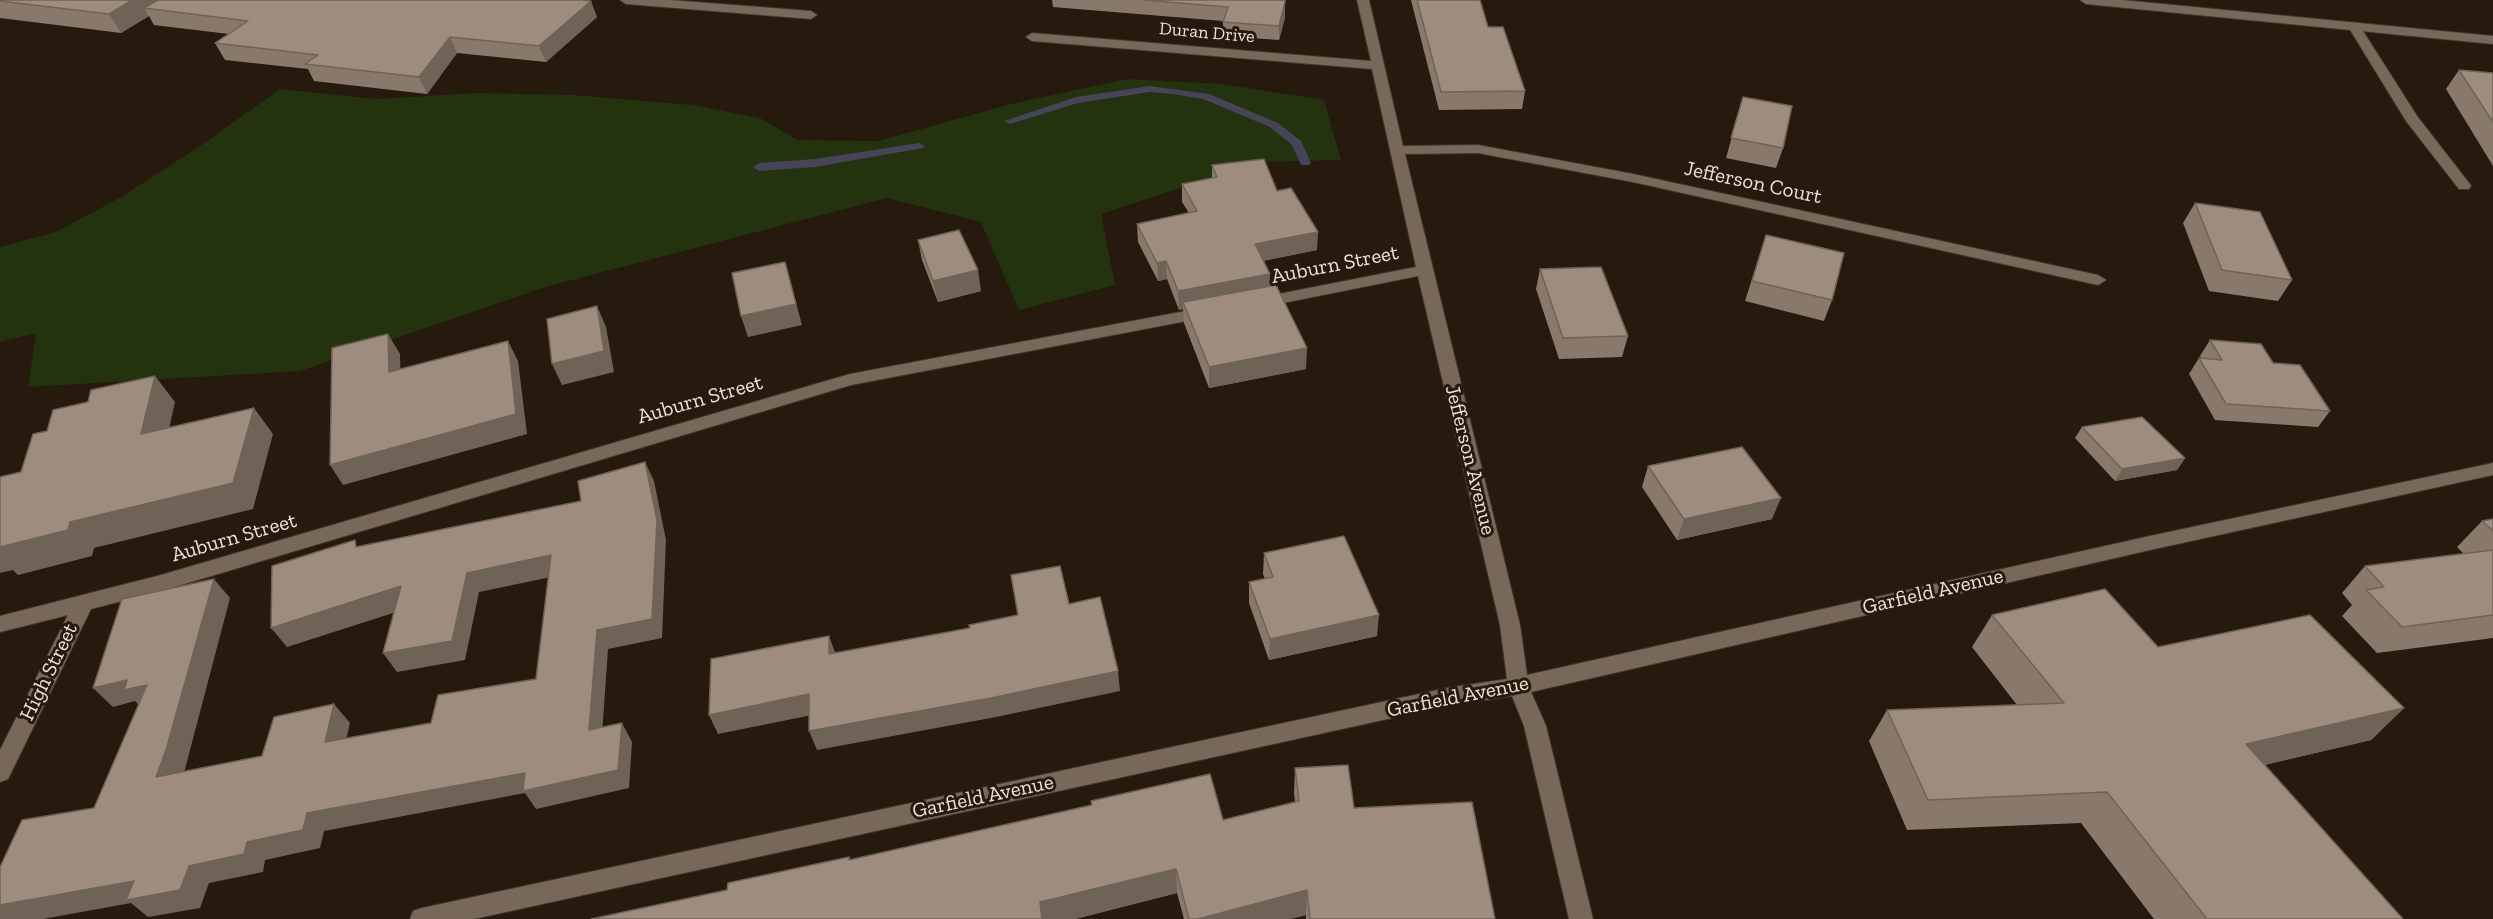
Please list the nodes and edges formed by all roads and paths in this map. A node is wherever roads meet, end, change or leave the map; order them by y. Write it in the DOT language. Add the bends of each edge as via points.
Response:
graph roads {
  1 [pos="626,0"];
  2 [pos="1363,0"];
  3 [pos="2086,0"];
  4 [pos="811,15"];
  5 [pos="2355,28"];
  6 [pos="1032,37"];
  7 [pos="2493,40"];
  8 [pos="1378,66"];
  9 [pos="1397,150"];
  10 [pos="2463,186"];
  11 [pos="1424,270"];
  12 [pos="2098,280"];
  13 [pos="1246,305"];
  14 [pos="1224,309"];
  15 [pos="2493,469"];
  16 [pos="83,604"];
  17 [pos="0,624"];
  18 [pos="1518,686"];
  19 [pos="0,772"];
  20 [pos="422,919"];
  21 [pos="1581,919"];
  1 -- 4 [label="street"];
  2 -- 8 [label="street, Jefferson Avenue"];
  3 -- 5 [label="street"];
  5 -- 7 [label="street"];
  5 -- 10 [label="street" via="2410,118"];
  6 -- 8 [label="street, Duran Drive"];
  8 -- 9 [label="street, Jefferson Avenue"];
  9 -- 11 [label="street, Jefferson Avenue"];
  9 -- 12 [label="street, Jefferson Court" via="1490,151 1633,178"];
  11 -- 13 [label="street, Auburn Street"];
  11 -- 18 [label="street, Jefferson Avenue" via="1510,625"];
  14 -- 16 [label="street, Auburn Street" via="850,380"];
  15 -- 18 [label="street, Garfield Avenue"];
  16 -- 17 [label="street, Auburn Street"];
  16 -- 19 [label="street, High Street"];
  18 -- 20 [label="street, Garfield Avenue" via="1447,697"];
  18 -- 21 [label="street, Jefferson Avenue" via="1535,726"];
}
